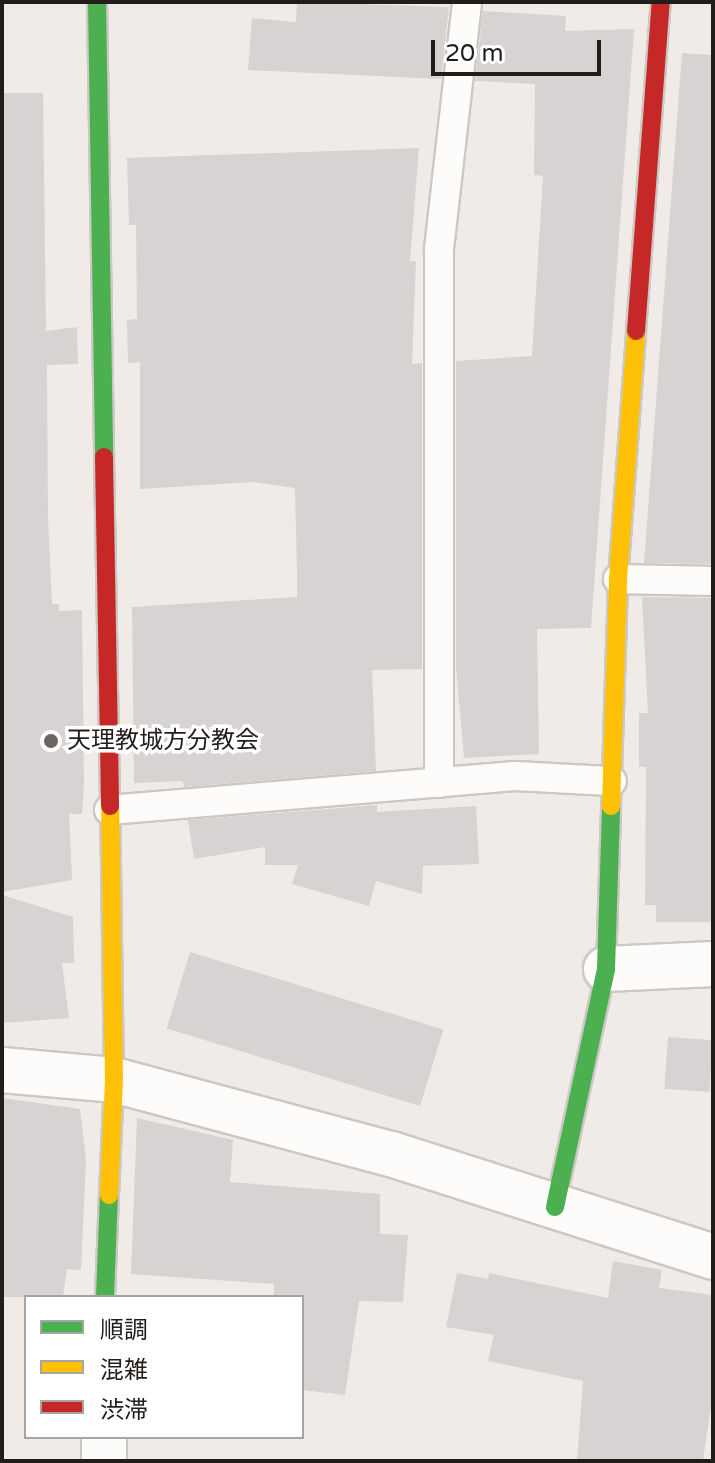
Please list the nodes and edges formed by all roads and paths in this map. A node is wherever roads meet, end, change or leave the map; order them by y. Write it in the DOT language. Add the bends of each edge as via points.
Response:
graph roads {
  1 [pos="97,2"];
  2 [pos="467,2"];
  3 [pos="661,2"];
  4 [pos="618,579"];
  5 [pos="713,581"];
  6 [pos="612,781"];
  7 [pos="439,783"];
  8 [pos="109,810"];
  9 [pos="713,964"];
  10 [pos="606,969"];
  11 [pos="2,1070"];
  12 [pos="114,1080"];
  13 [pos="555,1207"];
  14 [pos="713,1257"];
  15 [pos="105,1295"];
  16 [pos="104,1439"];
  17 [pos="104,1461"];
  1 -- 8 [label="street"];
  2 -- 7 [label="lane" via="439,249"];
  3 -- 4 [label="street"];
  4 -- 5 [label="lane"];
  4 -- 6 [label="street"];
  6 -- 7 [label="lane" via="515,776"];
  6 -- 10 [label="street"];
  7 -- 8 [label="lane"];
  8 -- 12 [label="street"];
  9 -- 10 [label="street"];
  10 -- 13 [label="street"];
  11 -- 12 [label="street"];
  12 -- 13 [label="street" via="391,1154"];
  12 -- 15 [label="street"];
  13 -- 14 [label="street"];
  16 -- 17 [label="street"];
}
